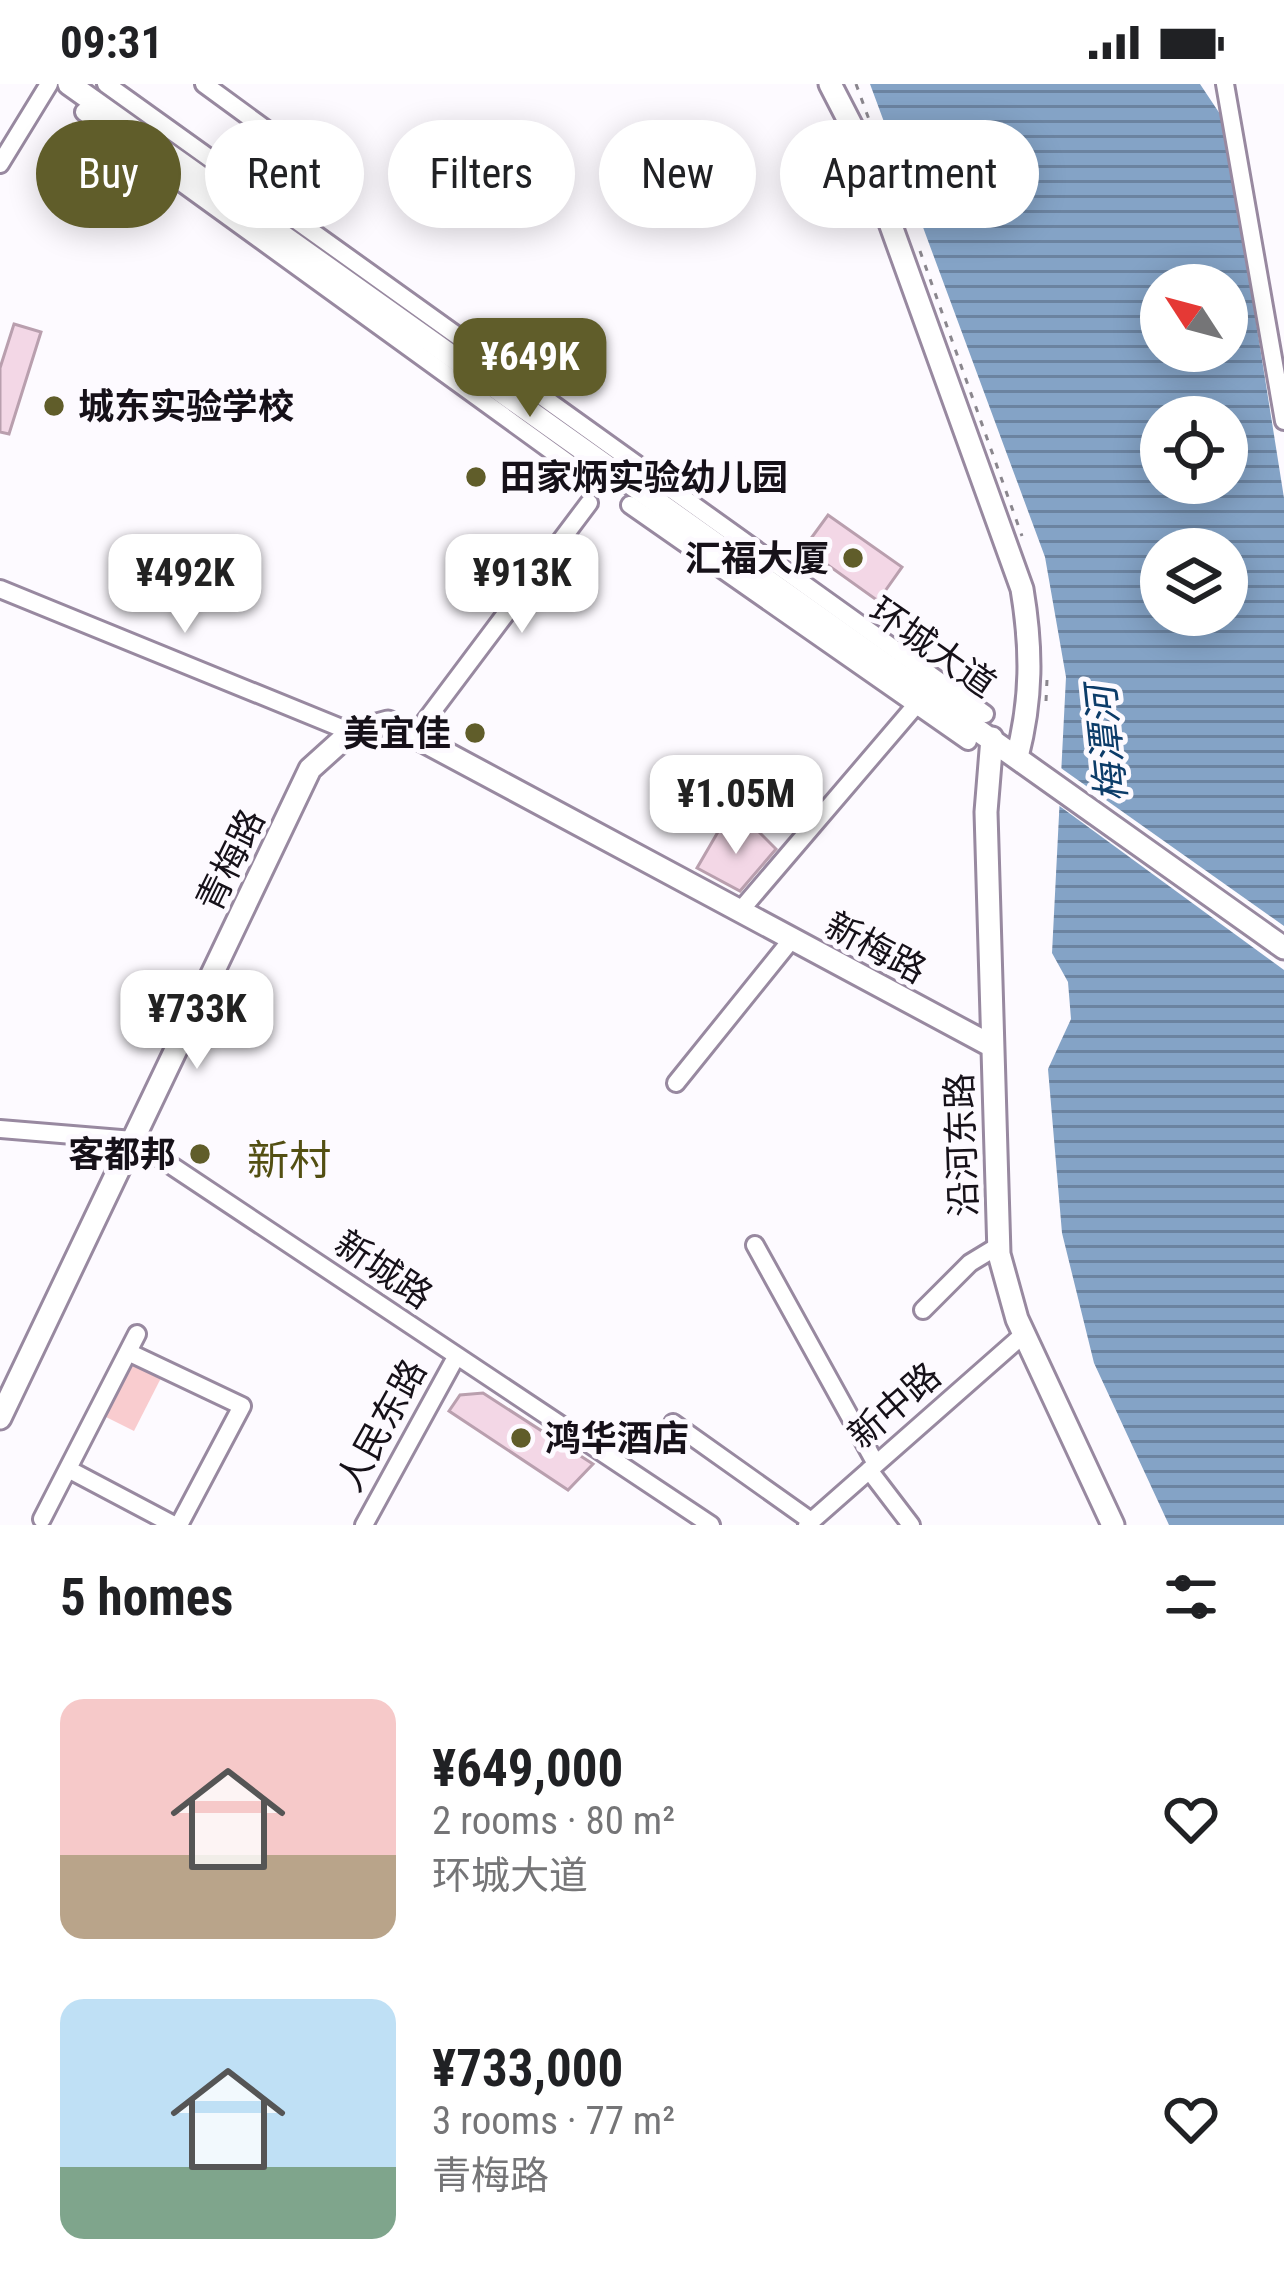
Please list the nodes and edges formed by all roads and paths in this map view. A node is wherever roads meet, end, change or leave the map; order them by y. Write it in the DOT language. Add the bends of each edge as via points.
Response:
graph roads {
  1 [pos="49,84"];
  2 [pos="69,84"];
  3 [pos="84,84"];
  4 [pos="106,84"];
  5 [pos="204,84"];
  6 [pos="830,84"];
  7 [pos="1225,84"];
  8 [pos="84,112"];
  9 [pos="253,120"];
  10 [pos="0,164"];
  11 [pos="1284,421"];
  12 [pos="578,470"];
  13 [pos="589,503"];
  14 [pos="630,505"];
  15 [pos="0,589"];
  16 [pos="916,705"];
  17 [pos="985,714"];
  18 [pos="351,732"];
  19 [pos="414,736"];
  20 [pos="992,738"];
  21 [pos="968,741"];
  22 [pos="1021,760"];
  23 [pos="740,911"];
  24 [pos="792,940"];
  25 [pos="1284,948"];
  26 [pos="990,1046"];
  27 [pos="676,1083"];
  28 [pos="0,1129"];
  29 [pos="133,1140"];
  30 [pos="755,1245"];
  31 [pos="998,1246"];
  32 [pos="923,1310"];
  33 [pos="137,1334"];
  34 [pos="1024,1334"];
  35 [pos="128,1352"];
  36 [pos="456,1357"];
  37 [pos="0,1418"];
  38 [pos="673,1423"];
  39 [pos="872,1467"];
  40 [pos="68,1469"];
  41 [pos="42,1519"];
  42 [pos="809,1523"];
  43 [pos="176,1525"];
  44 [pos="364,1525"];
  45 [pos="711,1525"];
  46 [pos="911,1525"];
  47 [pos="1113,1525"];
  1 -- 10 [label="street"];
  2 -- 20 [label="main road, 环城大道"];
  3 -- 20 [label="main road, 环城大道" via="968,712"];
  4 -- 17 [label="street"];
  5 -- 9 [label="street"];
  6 -- 22 [label="main road" via="863,148 1022,589 1031,641"];
  7 -- 11 [label="street"];
  8 -- 12 [label="street"];
  13 -- 19 [label="street"];
  14 -- 16 [label="street"];
  15 -- 18 [label="street"];
  16 -- 21 [label="street"];
  16 -- 23 [label="street"];
  18 -- 19 [label="main road" via="388,722"];
  18 -- 29 [label="main road, 青梅路" via="310,769"];
  19 -- 23 [label="main road, 新梅路"];
  20 -- 22 [label="main road"];
  20 -- 26 [label="main road, 沿河东路"];
  22 -- 25 [label="main road"];
  23 -- 24 [label="main road, 新梅路"];
  24 -- 26 [label="main road, 新梅路"];
  24 -- 27 [label="street"];
  26 -- 31 [label="main road, 沿河东路"];
  28 -- 29 [label="street, 新城路"];
  29 -- 36 [label="street, 新城路"];
  29 -- 37 [label="main road, 青梅路"];
  30 -- 39 [label="street"];
  31 -- 32 [label="street"];
  31 -- 34 [label="main road, 沿河东路"];
  33 -- 35 [label="street"];
  34 -- 39 [label="street, 新中路"];
  34 -- 47 [label="main road, 沿河东路"];
  35 -- 40 [label="street"];
  35 -- 43 [label="street" via="242,1406"];
  36 -- 44 [label="street, 人民东路"];
  36 -- 45 [label="street, 新城路"];
  38 -- 42 [label="street"];
  39 -- 42 [label="street, 新中路"];
  39 -- 46 [label="street"];
  40 -- 41 [label="street"];
  40 -- 43 [label="street"];
}
